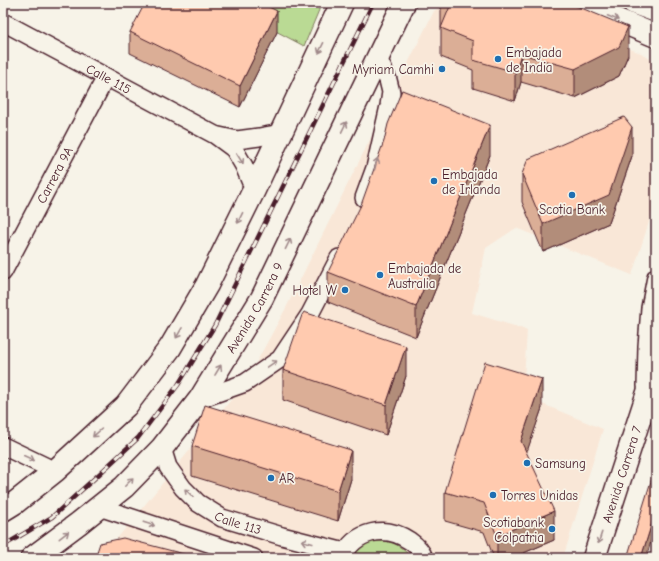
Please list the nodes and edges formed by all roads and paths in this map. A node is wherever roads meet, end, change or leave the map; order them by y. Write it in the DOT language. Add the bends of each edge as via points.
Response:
graph roads {
  1 [pos="404,3"];
  2 [pos="413,3"];
  3 [pos="577,3"];
  4 [pos="339,6"];
  5 [pos="3,22"];
  6 [pos="393,27"];
  7 [pos="656,36"];
  8 [pos="378,58"];
  9 [pos="106,77"];
  10 [pos="281,133"];
  11 [pos="215,135"];
  12 [pos="254,190"];
  13 [pos="359,210"];
  14 [pos="345,245"];
  15 [pos="3,272"];
  16 [pos="656,277"];
  17 [pos="656,368"];
  18 [pos="200,399"];
  19 [pos="645,401"];
  20 [pos="3,446"];
  21 [pos="162,448"];
  22 [pos="55,471"];
  23 [pos="99,508"];
  24 [pos="3,510"];
  25 [pos="343,555"];
  26 [pos="32,558"];
  27 [pos="254,558"];
  28 [pos="424,558"];
  29 [pos="594,558"];
  1 -- 6 [label="main road, Avenida Carrera 9"];
  2 -- 6 [label="main road"];
  3 -- 7 [label="main road, one-way"];
  4 -- 10 [label="main road, one-way"];
  5 -- 9 [label="street, Calle 115"];
  6 -- 8 [label="main road, Avenida Carrera 9"];
  13 -- 8 [label="street, one-way" via="375,168 391,92"];
  18 -- 8 [label="main road, Avenida Carrera 9, one-way" via="262,298"];
  9 -- 11 [label="street, Calle 115"];
  9 -- 15 [label="street, Carrera 9A"];
  10 -- 11 [label="street, Calle 115" via="237,140"];
  10 -- 12 [label="main road"];
  11 -- 12 [label="street, Calle 115, one-way" via="234,149"];
  12 -- 22 [label="main road, one-way" via="207,285 170,348 126,406"];
  18 -- 14 [label="street, one-way" via="245,383 280,359 310,314"];
  16 -- 19 [label="street" via="650,308"];
  17 -- 19 [label="main road, Avenida Carrera 7"];
  18 -- 21 [label="main road, Avenida Carrera 9"];
  19 -- 29 [label="main road, Avenida Carrera 7, one-way"];
  20 -- 22 [label="street, one-way"];
  23 -- 21 [label="main road, Avenida Carrera 9, one-way" via="124,487"];
  25 -- 21 [label="street, Calle 113, one-way" via="222,518 198,503 183,488 168,467"];
  22 -- 24 [label="main road"];
  26 -- 23 [label="main road, Avenida Carrera 9, one-way"];
  23 -- 27 [label="street, one-way"];
  25 -- 28 [label="street" via="353,542 365,535 391,532 403,536 414,544"];
}
